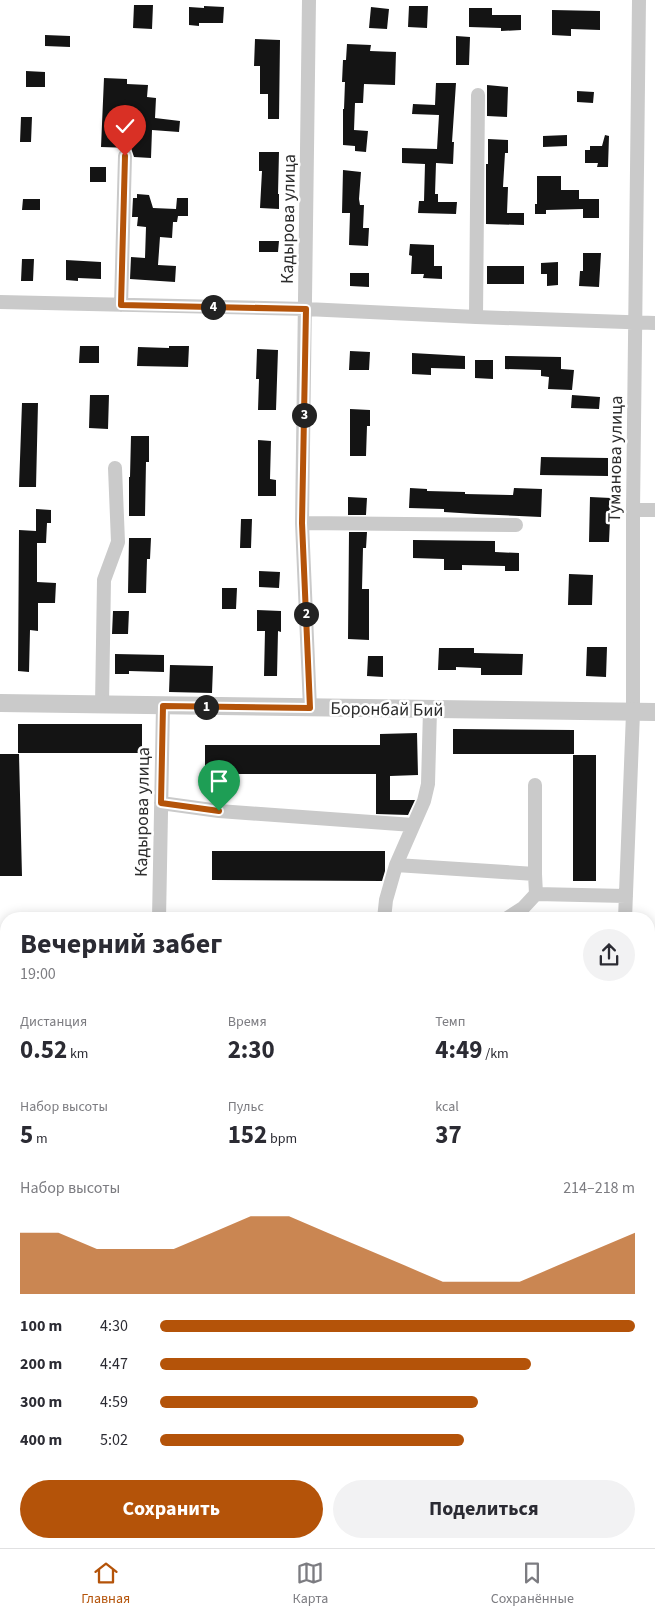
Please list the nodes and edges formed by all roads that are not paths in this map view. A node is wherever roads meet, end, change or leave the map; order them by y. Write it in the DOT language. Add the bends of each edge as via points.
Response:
graph roads {
  1 [pos="309,0"];
  2 [pos="639,0"];
  3 [pos="478,95"];
  4 [pos="125,156"];
  5 [pos="0,302"];
  6 [pos="121,305"];
  7 [pos="306,309"];
  8 [pos="476,317"];
  9 [pos="636,322"];
  10 [pos="655,322"];
  11 [pos="115,468"];
  12 [pos="633,510"];
  13 [pos="655,510"];
  14 [pos="302,523"];
  15 [pos="516,525"];
  16 [pos="0,703"];
  17 [pos="102,705"];
  18 [pos="163,706"];
  19 [pos="310,708"];
  20 [pos="430,710"];
  21 [pos="655,712"];
  22 [pos="633,713"];
  23 [pos="535,785"];
  24 [pos="161,803"];
  25 [pos="413,824"];
  26 [pos="396,865"];
  27 [pos="535,874"];
  28 [pos="536,894"];
  29 [pos="626,896"];
  30 [pos="160,912"];
  31 [pos="385,912"];
  32 [pos="517,912"];
  33 [pos="625,912"];
  1 -- 7 [label="street, Кадырова улица"];
  2 -- 9 [label="street, Туманова улица"];
  3 -- 8 [label="street"];
  4 -- 6 [label="street"];
  5 -- 6 [label="street"];
  6 -- 7 [label="street"];
  7 -- 8 [label="street"];
  7 -- 14 [label="street, Кадырова улица"];
  8 -- 9 [label="street"];
  9 -- 10 [label="street"];
  9 -- 12 [label="street, Туманова улица"];
  11 -- 17 [label="street" via="118,542 104,580"];
  12 -- 13 [label="street"];
  12 -- 22 [label="street, Туманова улица"];
  14 -- 15 [label="street"];
  14 -- 19 [label="street, Кадырова улица"];
  16 -- 17 [label="street, Боронбай Бий"];
  17 -- 18 [label="street, Боронбай Бий"];
  18 -- 19 [label="street, Боронбай Бий"];
  18 -- 24 [label="street, Кадырова улица"];
  19 -- 20 [label="street, Боронбай Бий"];
  20 -- 22 [label="street, Боронбай Бий"];
  20 -- 25 [label="street" via="428,784 424,802"];
  21 -- 22 [label="street, Боронбай Бий"];
  22 -- 29 [label="street, Туманова улица"];
  23 -- 27 [label="street"];
  24 -- 25 [label="street" via="219,811"];
  24 -- 30 [label="street, Кадырова улица"];
  25 -- 26 [label="street"];
  26 -- 27 [label="street"];
  26 -- 31 [label="street"];
  27 -- 28 [label="street"];
  28 -- 29 [label="street"];
  28 -- 32 [label="street"];
  29 -- 33 [label="street, Туманова улица"];
}
